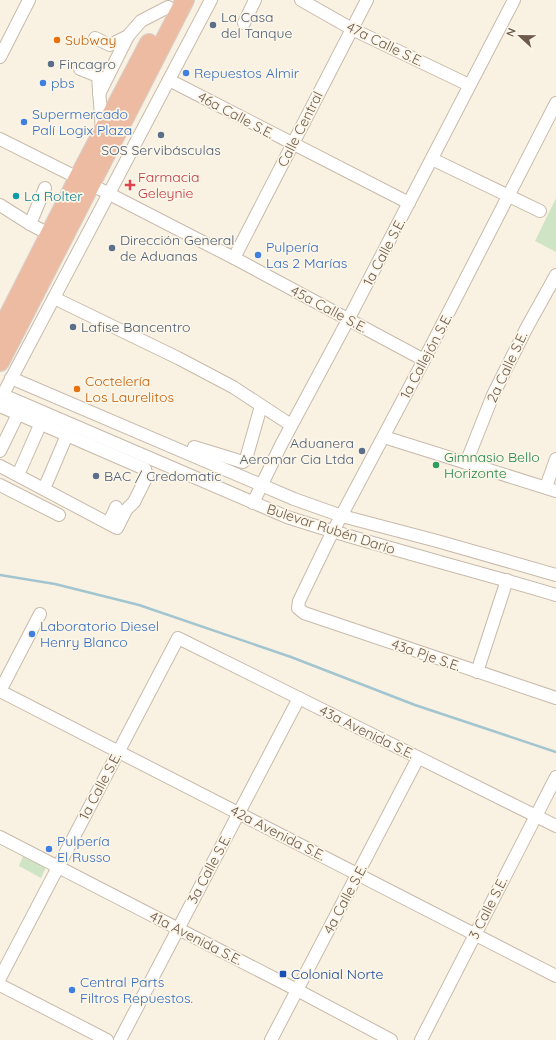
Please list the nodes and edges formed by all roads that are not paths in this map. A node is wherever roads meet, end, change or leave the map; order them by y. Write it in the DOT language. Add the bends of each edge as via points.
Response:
graph roads {
  1 [pos="29,0"];
  2 [pos="185,0"];
  3 [pos="211,0"];
  4 [pos="255,0"];
  5 [pos="301,0"];
  6 [pos="367,0"];
  7 [pos="514,0"];
  8 [pos="170,3"];
  9 [pos="244,23"];
  10 [pos="352,29"];
  11 [pos="128,36"];
  12 [pos="95,38"];
  13 [pos="0,57"];
  14 [pos="80,69"];
  15 [pos="169,80"];
  16 [pos="469,85"];
  17 [pos="100,94"];
  18 [pos="556,103"];
  19 [pos="103,133"];
  20 [pos="0,139"];
  21 [pos="292,144"];
  22 [pos="432,159"];
  23 [pos="84,181"];
  24 [pos="45,188"];
  25 [pos="109,194"];
  26 [pos="508,196"];
  27 [pos="409,203"];
  28 [pos="0,205"];
  29 [pos="540,212"];
  30 [pos="30,224"];
  31 [pos="50,234"];
  32 [pos="234,258"];
  33 [pos="556,275"];
  34 [pos="54,298"];
  35 [pos="348,320"];
  36 [pos="0,332"];
  37 [pos="424,360"];
  38 [pos="0,362"];
  39 [pos="11,378"];
  40 [pos="1,400"];
  41 [pos="261,406"];
  42 [pos="18,414"];
  43 [pos="43,419"];
  44 [pos="291,425"];
  45 [pos="67,435"];
  46 [pos="384,437"];
  47 [pos="194,447"];
  48 [pos="0,450"];
  49 [pos="556,459"];
  50 [pos="466,463"];
  51 [pos="0,466"];
  52 [pos="18,476"];
  53 [pos="262,485"];
  54 [pos="0,486"];
  55 [pos="44,489"];
  56 [pos="551,489"];
  57 [pos="253,503"];
  58 [pos="116,507"];
  59 [pos="59,515"];
  60 [pos="342,516"];
  61 [pos="109,523"];
  62 [pos="333,532"];
  63 [pos="556,575"];
  64 [pos="508,580"];
  65 [pos="556,595"];
  66 [pos="298,608"];
  67 [pos="40,614"];
  68 [pos="178,638"];
  69 [pos="477,672"];
  70 [pos="0,691"];
  71 [pos="299,698"];
  72 [pos="556,698"];
  73 [pos="118,752"];
  74 [pos="418,758"];
  75 [pos="556,777"];
  76 [pos="239,813"];
  77 [pos="536,816"];
  78 [pos="556,826"];
  79 [pos="0,837"];
  80 [pos="58,867"];
  81 [pos="358,874"];
  82 [pos="177,929"];
  83 [pos="475,934"];
  84 [pos="556,976"];
  85 [pos="0,978"];
  86 [pos="0,985"];
  87 [pos="297,990"];
  88 [pos="107,1040"];
  89 [pos="120,1040"];
  90 [pos="271,1040"];
  91 [pos="391,1040"];
  92 [pos="421,1040"];
  1 -- 13 [label="street"];
  2 -- 23 [label="highway"];
  3 -- 15 [label="street"];
  4 -- 9 [label="street"];
  5 -- 10 [label="street, 47a Calle S.E."];
  6 -- 10 [label="street, Calle Central"];
  7 -- 16 [label="street, 1a Calle S.E."];
  8 -- 11 [label="street" via="141,21"];
  8 -- 19 [label="highway"];
  10 -- 16 [label="street, 47a Calle S.E."];
  10 -- 21 [label="street, Calle Central"];
  11 -- 12 [label="street" via="110,45"];
  11 -- 17 [label="street"];
  14 -- 17 [label="street" via="98,76"];
  15 -- 21 [label="street, 46a Calle S.E."];
  15 -- 25 [label="street"];
  16 -- 22 [label="street, 1a Calle S.E."];
  17 -- 19 [label="street"];
  18 -- 26 [label="street, 1a Callejón S.E."];
  19 -- 23 [label="highway"];
  20 -- 23 [label="street"];
  21 -- 27 [label="street, 46a Calle S.E."];
  21 -- 32 [label="street, Calle Central"];
  22 -- 26 [label="street"];
  22 -- 27 [label="street, 1a Calle S.E."];
  23 -- 25 [label="street"];
  23 -- 31 [label="highway"];
  23 -- 38 [label="highway"];
  24 -- 30 [label="street"];
  25 -- 32 [label="street, 45a Calle S.E."];
  25 -- 34 [label="street"];
  26 -- 29 [label="street"];
  26 -- 37 [label="street, 1a Callejón S.E."];
  27 -- 35 [label="street, 1a Calle S.E."];
  28 -- 30 [label="street"];
  30 -- 31 [label="street"];
  31 -- 36 [label="highway"];
  32 -- 35 [label="street, 45a Calle S.E."];
  33 -- 50 [label="street, 2a Calle S.E." via="494,395"];
  34 -- 39 [label="street"];
  34 -- 41 [label="street" via="178,358"];
  35 -- 37 [label="street, 45a Calle S.E."];
  35 -- 44 [label="street, 1a Calle S.E."];
  37 -- 46 [label="street, 1a Callejón S.E."];
  39 -- 40 [label="street"];
  39 -- 53 [label="street, Bulevar Rubén Darío"];
  40 -- 42 [label="street"];
  40 -- 43 [label="street, Bulevar Rubén Darío"];
  41 -- 44 [label="street"];
  41 -- 47 [label="street" via="246,459 242,462"];
  42 -- 43 [label="street"];
  42 -- 48 [label="street"];
  43 -- 45 [label="street"];
  43 -- 52 [label="street"];
  43 -- 57 [label="street, Bulevar Rubén Darío" via="168,472"];
  44 -- 53 [label="street, 1a Calle S.E."];
  45 -- 55 [label="street"];
  45 -- 61 [label="street" via="146,469 147,476 117,528"];
  46 -- 50 [label="street"];
  46 -- 60 [label="street, 1a Callejón S.E."];
  49 -- 56 [label="street"];
  50 -- 56 [label="street"];
  51 -- 52 [label="street"];
  52 -- 55 [label="street"];
  53 -- 57 [label="street, 1a Calle S.E."];
  53 -- 60 [label="street, Bulevar Rubén Darío"];
  54 -- 59 [label="street"];
  55 -- 61 [label="street"];
  57 -- 62 [label="street, Bulevar Rubén Darío" via="285,520"];
  58 -- 61 [label="street"];
  60 -- 62 [label="street, 1a Callejón S.E."];
  60 -- 63 [label="street, Bulevar Rubén Darío"];
  62 -- 64 [label="street, Bulevar Rubén Darío"];
  62 -- 66 [label="street, 1a Callejón S.E." via="299,601"];
  64 -- 65 [label="street, Bulevar Rubén Darío"];
  64 -- 69 [label="street"];
  66 -- 69 [label="street, 43a Pje S.E." via="304,613"];
  67 -- 70 [label="street"];
  68 -- 71 [label="street, 43a Avenida S.E."];
  68 -- 73 [label="street, 1a Calle S.E."];
  69 -- 72 [label="street, 43a Pje S.E."];
  70 -- 73 [label="street, 42a Avenida S.E."];
  71 -- 74 [label="street, 43a Avenida S.E."];
  71 -- 76 [label="street, 3a Calle S.E."];
  73 -- 76 [label="street, 42a Avenida S.E."];
  73 -- 80 [label="street, 1a Calle S.E."];
  74 -- 77 [label="street, 43a Avenida S.E."];
  74 -- 81 [label="street, 4a Calle S.E."];
  75 -- 77 [label="street, 3 Calle S.E."];
  76 -- 81 [label="street, 42a Avenida S.E."];
  76 -- 82 [label="street, 3a Calle S.E."];
  77 -- 78 [label="street, 43a Avenida S.E."];
  77 -- 83 [label="street, 3 Calle S.E."];
  79 -- 80 [label="street, 41a Avenida S.E."];
  80 -- 82 [label="street, 41a Avenida S.E."];
  80 -- 85 [label="street, 1a Calle S.E."];
  81 -- 83 [label="street, 42a Avenida S.E."];
  81 -- 87 [label="street, 4a Calle S.E."];
  82 -- 87 [label="street, 41a Avenida S.E."];
  82 -- 89 [label="street, 3a Calle S.E."];
  83 -- 84 [label="street, 42a Avenida S.E."];
  83 -- 92 [label="street, 3 Calle S.E."];
  86 -- 88 [label="street"];
  87 -- 90 [label="street, 4a Calle S.E."];
  87 -- 91 [label="street, 41a Avenida S.E."];
}
